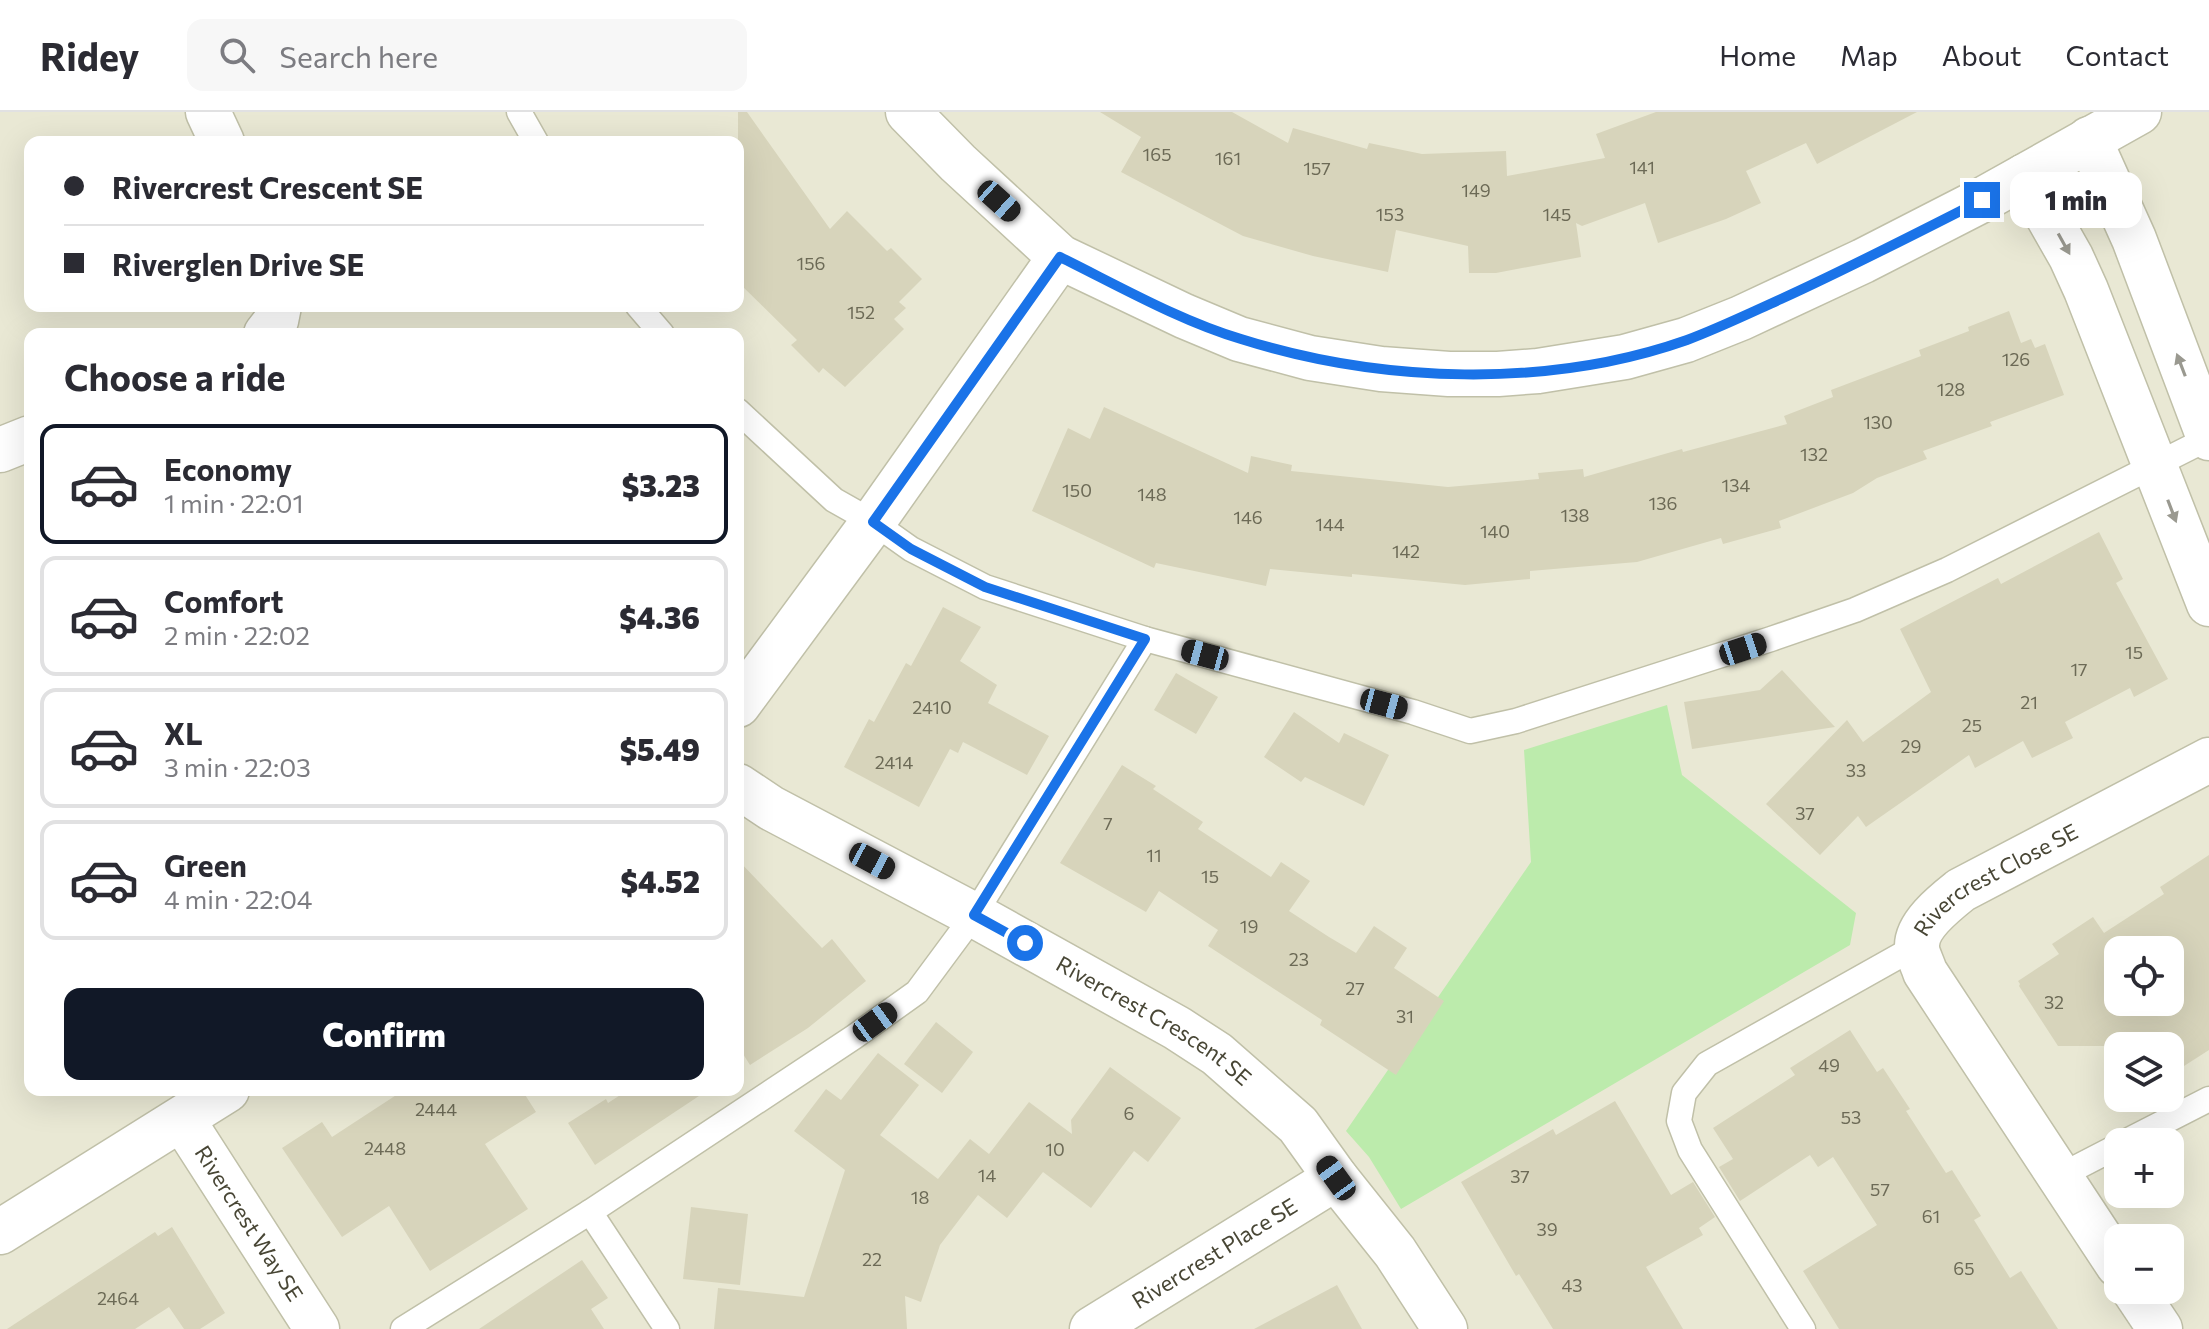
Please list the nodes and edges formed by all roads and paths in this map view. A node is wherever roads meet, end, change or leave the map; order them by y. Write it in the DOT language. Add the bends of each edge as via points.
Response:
graph roads {
  1 [pos="208,112"];
  2 [pos="519,112"];
  3 [pos="908,112"];
  4 [pos="2139,112"];
  5 [pos="219,136"];
  6 [pos="533,136"];
  7 [pos="2089,139"];
  8 [pos="2025,176"];
  9 [pos="1060,257"];
  10 [pos="643,312"];
  11 [pos="657,328"];
  12 [pos="744,417"];
  13 [pos="2209,438"];
  14 [pos="24,440"];
  15 [pos="0,450"];
  16 [pos="2155,465"];
  17 [pos="873,522"];
  18 [pos="2209,604"];
  19 [pos="1145,639"];
  20 [pos="744,697"];
  21 [pos="2209,760"];
  22 [pos="744,790"];
  23 [pos="974,915"];
  24 [pos="1917,946"];
  25 [pos="218,1096"];
  26 [pos="2209,1099"];
  27 [pos="182,1119"];
  28 [pos="2152,1128"];
  29 [pos="2104,1153"];
  30 [pos="2060,1176"];
  31 [pos="1336,1178"];
  32 [pos="590,1212"];
  33 [pos="0,1232"];
  34 [pos="2104,1244"];
  35 [pos="2143,1304"];
  36 [pos="317,1329"];
  37 [pos="403,1329"];
  38 [pos="667,1329"];
  39 [pos="1092,1329"];
  40 [pos="1445,1329"];
  41 [pos="1803,1329"];
  42 [pos="2160,1329"];
  1 -- 5 [label="street"];
  2 -- 6 [label="lane"];
  3 -- 9 [label="street"];
  4 -- 7 [label="street"];
  7 -- 8 [label="street"];
  13 -- 7 [label="street, one-way" via="2134,239"];
  8 -- 9 [label="street" via="1741,318 1625,357 1538,371 1449,374 1310,358 1239,339"];
  8 -- 16 [label="street, one-way" via="2086,290"];
  9 -- 17 [label="street"];
  10 -- 11 [label="lane"];
  12 -- 17 [label="lane" via="834,500"];
  13 -- 16 [label="lane"];
  14 -- 15 [label="street"];
  16 -- 18 [label="street, one-way"];
  16 -- 19 [label="lane" via="1947,570 1855,610 1516,721 1470,731"];
  17 -- 19 [label="lane" via="911,549 985,587"];
  17 -- 20 [label="street"];
  19 -- 23 [label="lane"];
  21 -- 24 [label="street, Rivercrest Close SE" via="1961,890 1937,910"];
  22 -- 23 [label="street, Rivercrest Crescent SE"];
  23 -- 31 [label="street, Rivercrest Crescent SE" via="1217,1054 1298,1125"];
  23 -- 32 [label="lane" via="917,992"];
  24 -- 30 [label="street, Rivercrest Close SE" via="1925,972"];
  24 -- 41 [label="lane" via="1707,1064 1684,1093 1679,1121 1690,1150"];
  25 -- 27 [label="street"];
  26 -- 28 [label="lane"];
  27 -- 33 [label="street"];
  27 -- 36 [label="street, Rivercrest Way SE"];
  29 -- 30 [label="lane"];
  30 -- 34 [label="street, Rivercrest Close SE"];
  31 -- 39 [label="street, Rivercrest Place SE"];
  31 -- 40 [label="street, Rivercrest Crescent SE" via="1395,1252"];
  32 -- 37 [label="lane"];
  32 -- 38 [label="lane"];
  35 -- 42 [label="street"];
}
